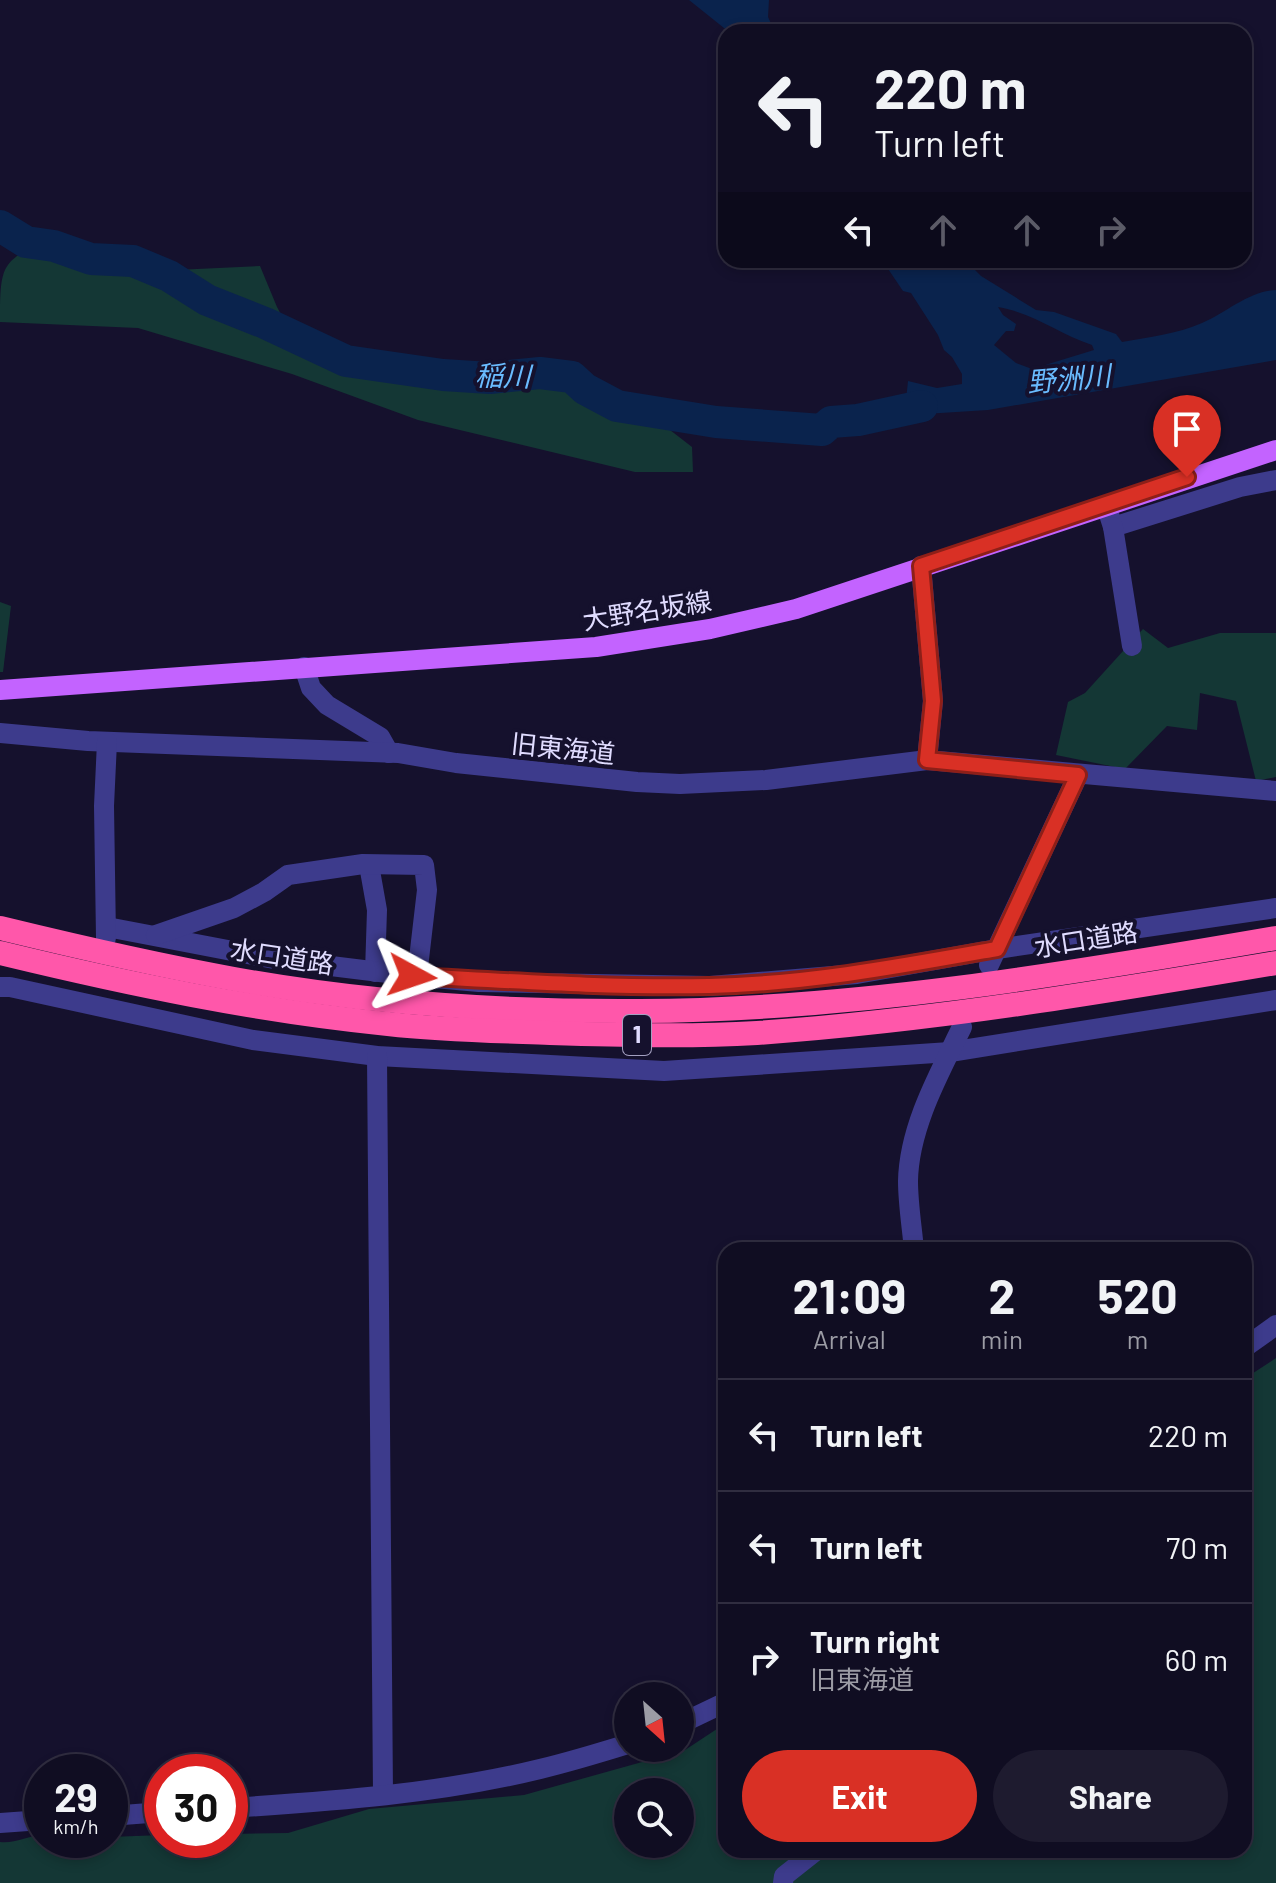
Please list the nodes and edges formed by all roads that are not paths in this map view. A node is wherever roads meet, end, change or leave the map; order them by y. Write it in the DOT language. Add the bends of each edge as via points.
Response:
graph roads {
  1 [pos="1276,450"];
  2 [pos="1276,480"];
  3 [pos="1106,505"];
  4 [pos="1113,527"];
  5 [pos="921,566"];
  6 [pos="1132,646"];
  7 [pos="304,667"];
  8 [pos="0,690"];
  9 [pos="0,733"];
  10 [pos="107,742"];
  11 [pos="389,753"];
  12 [pos="927,760"];
  13 [pos="1078,775"];
  14 [pos="1276,791"];
  15 [pos="369,865"];
  16 [pos="1276,908"];
  17 [pos="0,928"];
  18 [pos="152,936"];
  19 [pos="1276,938"];
  20 [pos="0,953"];
  21 [pos="993,957"];
  22 [pos="1276,963"];
  23 [pos="375,972"];
  24 [pos="417,976"];
  25 [pos="0,987"];
  26 [pos="1276,1000"];
  27 [pos="962,1027"];
  28 [pos="950,1052"];
  29 [pos="377,1056"];
  30 [pos="913,1242"];
  31 [pos="1276,1325"];
  32 [pos="1252,1342"];
  33 [pos="718,1706"];
  34 [pos="694,1717"];
  35 [pos="614,1748"];
  36 [pos="383,1795"];
  37 [pos="248,1807"];
  38 [pos="24,1821"];
  39 [pos="0,1823"];
  40 [pos="807,1858"];
  41 [pos="783,1883"];
  1 -- 3 [label="main road, 大野名坂線"];
  2 -- 4 [label="street"];
  3 -- 4 [label="street"];
  3 -- 5 [label="main road, 大野名坂線"];
  4 -- 6 [label="street"];
  5 -- 7 [label="main road, 大野名坂線" via="796,609 696,631 596,647"];
  5 -- 12 [label="street" via="933,701"];
  7 -- 8 [label="main road, 大野名坂線"];
  7 -- 11 [label="street" via="311,688 327,705 380,737"];
  9 -- 10 [label="street, 旧東海道"];
  10 -- 11 [label="street, 旧東海道"];
  10 -- 18 [label="street" via="107,933"];
  11 -- 12 [label="street, 旧東海道" via="591,779 680,784 766,780"];
  12 -- 13 [label="street, 旧東海道"];
  13 -- 14 [label="street, 旧東海道"];
  13 -- 21 [label="street"];
  15 -- 18 [label="street" via="288,875 234,908"];
  15 -- 23 [label="street" via="377,910"];
  15 -- 24 [label="street" via="424,865 427,890"];
  16 -- 21 [label="street"];
  17 -- 19 [label="highway, 水口道路 / 1" via="237,980 341,995 641,1011 927,991"];
  18 -- 23 [label="street"];
  20 -- 22 [label="highway, 水口道路 / 1" via="147,987 308,1015 467,1030 661,1035 878,1022"];
  21 -- 24 [label="street" via="710,986"];
  23 -- 24 [label="street"];
  25 -- 29 [label="street" via="104,1000 253,1040"];
  26 -- 28 [label="street"];
  27 -- 28 [label="street"];
  28 -- 29 [label="street" via="664,1071"];
  28 -- 30 [label="street" via="913,1143 908,1181"];
  29 -- 36 [label="street"];
  31 -- 32 [label="street"];
  33 -- 34 [label="street"];
  35 -- 36 [label="street" via="540,1769"];
  36 -- 37 [label="street"];
  38 -- 39 [label="street"];
  40 -- 41 [label="street" via="784,1876"];
}
